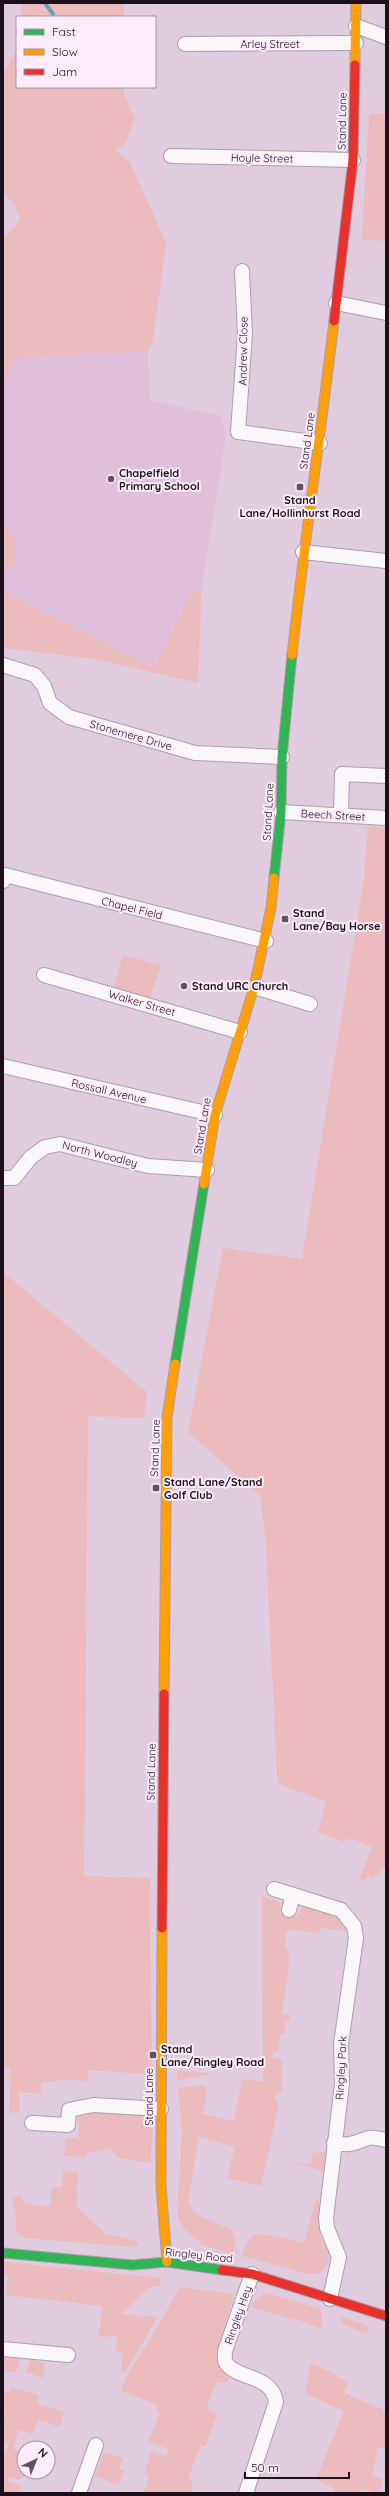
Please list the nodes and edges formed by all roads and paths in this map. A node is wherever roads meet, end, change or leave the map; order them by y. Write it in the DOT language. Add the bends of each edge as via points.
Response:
graph roads {
  1 [pos="356,3"];
  2 [pos="356,26"];
  3 [pos="386,37"];
  4 [pos="356,43"];
  5 [pos="185,44"];
  6 [pos="172,156"];
  7 [pos="353,160"];
  8 [pos="242,271"];
  9 [pos="336,303"];
  10 [pos="386,313"];
  11 [pos="320,443"];
  12 [pos="303,552"];
  13 [pos="386,561"];
  14 [pos="3,665"];
  15 [pos="282,757"];
  16 [pos="386,776"];
  17 [pos="281,812"];
  18 [pos="341,815"];
  19 [pos="386,818"];
  20 [pos="3,881"];
  21 [pos="266,941"];
  22 [pos="44,975"];
  23 [pos="254,987"];
  24 [pos="310,1004"];
  25 [pos="240,1032"];
  26 [pos="3,1066"];
  27 [pos="215,1115"];
  28 [pos="207,1170"];
  29 [pos="6,1178"];
  30 [pos="274,1889"];
  31 [pos="292,1895"];
  32 [pos="289,1910"];
  33 [pos="161,2109"];
  34 [pos="32,2123"];
  35 [pos="386,2140"];
  36 [pos="334,2143"];
  37 [pos="3,2253"];
  38 [pos="167,2262"];
  39 [pos="252,2274"];
  40 [pos="330,2299"];
  41 [pos="386,2316"];
  42 [pos="3,2348"];
  43 [pos="60,2358"];
  44 [pos="96,2445"];
  45 [pos="79,2493"];
  46 [pos="246,2493"];
  1 -- 2 [label="street, Stand Lane"];
  2 -- 3 [label="street"];
  2 -- 4 [label="street, Stand Lane"];
  4 -- 5 [label="street, Arley Street"];
  4 -- 7 [label="street, Stand Lane"];
  6 -- 7 [label="street, Hoyle Street"];
  7 -- 9 [label="street, Stand Lane"];
  8 -- 11 [label="street, Andrew Close" via="245,334 238,432"];
  9 -- 10 [label="street"];
  9 -- 11 [label="street, Stand Lane"];
  11 -- 12 [label="street, Stand Lane"];
  12 -- 13 [label="street"];
  12 -- 15 [label="street, Stand Lane"];
  14 -- 15 [label="street, Stonemere Drive" via="35,675 44,686 50,703 69,717 195,753"];
  15 -- 17 [label="street, Stand Lane"];
  16 -- 18 [label="street" via="342,774"];
  17 -- 18 [label="street, Beech Street"];
  17 -- 21 [label="street, Stand Lane" via="277,865"];
  18 -- 19 [label="street, Beech Street"];
  20 -- 21 [label="street, Chapel Field" via="5,875"];
  21 -- 23 [label="street, Stand Lane"];
  22 -- 25 [label="street, Walker Street"];
  23 -- 24 [label="street"];
  23 -- 25 [label="street, Stand Lane"];
  25 -- 27 [label="street, Stand Lane"];
  26 -- 27 [label="street, Rossall Avenue"];
  27 -- 28 [label="street, Stand Lane"];
  28 -- 29 [label="street, North Woodley" via="148,1166 60,1144 45,1147 31,1157 14,1178"];
  28 -- 33 [label="street, Stand Lane" via="167,1418"];
  30 -- 31 [label="street, Ringley Park"];
  31 -- 32 [label="street"];
  31 -- 36 [label="street, Ringley Park" via="341,1910 354,1926 356,1938 341,2044 342,2084"];
  33 -- 34 [label="street" via="93,2105 69,2110 68,2125"];
  33 -- 38 [label="street, Stand Lane" via="161,2185"];
  35 -- 36 [label="street" via="375,2137 362,2138 350,2144"];
  36 -- 40 [label="street, Ringley Park" via="326,2218 338,2257"];
  37 -- 38 [label="street, Ringley Road" via="133,2265"];
  38 -- 39 [label="street, Ringley Road"];
  39 -- 40 [label="street, Ringley Road"];
  39 -- 46 [label="street, Ringley Hey" via="225,2359 230,2366 268,2387 273,2392 276,2402"];
  40 -- 41 [label="street, Ringley Road"];
  42 -- 43 [label="street"];
  44 -- 45 [label="street"];
}
